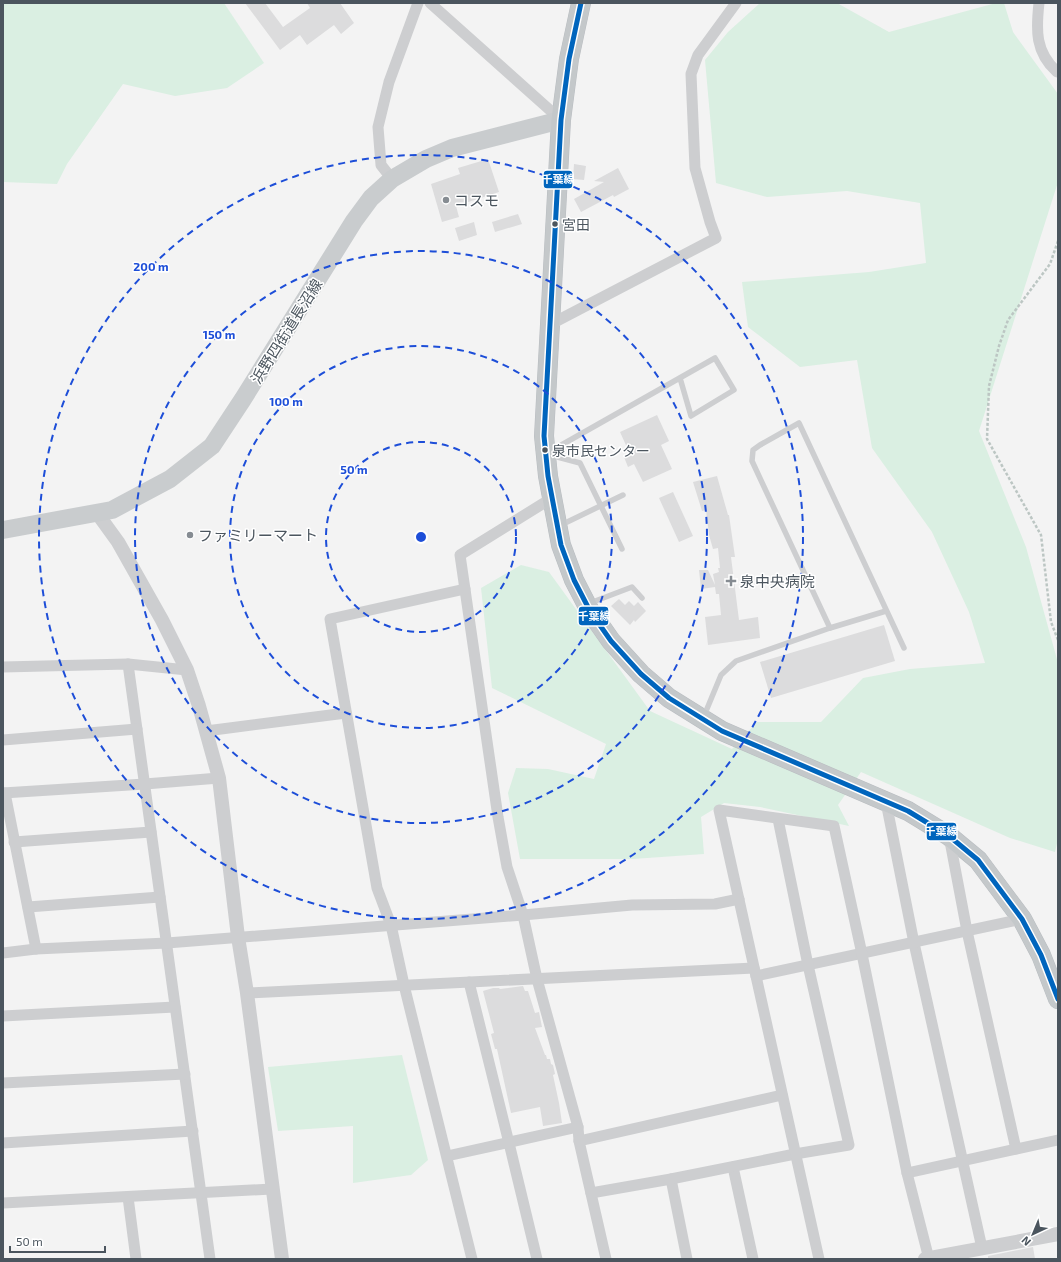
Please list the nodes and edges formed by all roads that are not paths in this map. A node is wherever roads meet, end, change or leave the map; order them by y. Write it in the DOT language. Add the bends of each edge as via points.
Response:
graph roads {
  1 [pos="418,3"];
  2 [pos="430,3"];
  3 [pos="581,3"];
  4 [pos="736,3"];
  5 [pos="1039,3"];
  6 [pos="1057,72"];
  7 [pos="561,120"];
  8 [pos="392,179"];
  9 [pos="551,324"];
  10 [pos="680,378"];
  11 [pos="546,454"];
  12 [pos="623,495"];
  13 [pos="552,498"];
  14 [pos="601,506"];
  15 [pos="98,513"];
  16 [pos="557,526"];
  17 [pos="3,530"];
  18 [pos="622,549"];
  19 [pos="465,589"];
  20 [pos="642,598"];
  21 [pos="586,604"];
  22 [pos="886,611"];
  23 [pos="830,628"];
  24 [pos="904,648"];
  25 [pos="128,664"];
  26 [pos="3,667"];
  27 [pos="187,670"];
  28 [pos="346,713"];
  29 [pos="702,720"];
  30 [pos="137,729"];
  31 [pos="206,731"];
  32 [pos="3,740"];
  33 [pos="218,778"];
  34 [pos="145,784"];
  35 [pos="4,793"];
  36 [pos="886,802"];
  37 [pos="778,818"];
  38 [pos="151,832"];
  39 [pos="949,836"];
  40 [pos="14,842"];
  41 [pos="160,897"];
  42 [pos="739,899"];
  43 [pos="28,908"];
  44 [pos="523,915"];
  45 [pos="1022,919"];
  46 [pos="391,925"];
  47 [pos="967,931"];
  48 [pos="238,937"];
  49 [pos="914,942"];
  50 [pos="167,943"];
  51 [pos="36,949"];
  52 [pos="3,953"];
  53 [pos="862,954"];
  54 [pos="808,965"];
  55 [pos="755,972"];
  56 [pos="536,979"];
  57 [pos="470,982"];
  58 [pos="404,985"];
  59 [pos="247,993"];
  60 [pos="1058,999"];
  61 [pos="176,1007"];
  62 [pos="3,1016"];
  63 [pos="185,1074"];
  64 [pos="3,1083"];
  65 [pos="782,1094"];
  66 [pos="578,1127"];
  67 [pos="193,1131"];
  68 [pos="1058,1140"];
  69 [pos="578,1141"];
  70 [pos="3,1143"];
  71 [pos="509,1143"];
  72 [pos="1016,1149"];
  73 [pos="795,1154"];
  74 [pos="446,1156"];
  75 [pos="963,1161"];
  76 [pos="733,1167"];
  77 [pos="907,1173"];
  78 [pos="671,1179"];
  79 [pos="272,1189"];
  80 [pos="201,1193"];
  81 [pos="591,1193"];
  82 [pos="128,1197"];
  83 [pos="3,1203"];
  84 [pos="1058,1234"];
  85 [pos="982,1248"];
  86 [pos="136,1259"];
  87 [pos="210,1259"];
  88 [pos="282,1259"];
  89 [pos="472,1259"];
  90 [pos="536,1259"];
  91 [pos="606,1259"];
  92 [pos="687,1259"];
  93 [pos="753,1259"];
  94 [pos="819,1259"];
  95 [pos="928,1259"];
  1 -- 8 [label="street" via="388,82 378,127 380,165"];
  2 -- 7 [label="street"];
  3 -- 7 [label="highway" via="569,60"];
  4 -- 9 [label="street" via="698,55 691,74 695,168 716,238"];
  5 -- 6 [label="street" via="1037,30 1042,53"];
  7 -- 8 [label="main road, 浜野四街道長沼線" via="452,148 426,159"];
  7 -- 9 [label="highway"];
  8 -- 15 [label="main road, 浜野四街道長沼線" via="371,198 354,221 212,446 170,479 112,510"];
  9 -- 11 [label="highway" via="544,436"];
  10 -- 10 [label="lane" via="716,358 734,390 691,416"];
  10 -- 11 [label="lane"];
  11 -- 13 [label="highway"];
  11 -- 14 [label="lane" via="580,462"];
  12 -- 14 [label="lane"];
  13 -- 16 [label="highway"];
  13 -- 19 [label="street" via="460,555"];
  14 -- 16 [label="lane"];
  14 -- 18 [label="lane"];
  15 -- 17 [label="main road, 浜野四街道長沼線"];
  15 -- 27 [label="street" via="122,548"];
  16 -- 21 [label="highway" via="561,546"];
  19 -- 28 [label="street" via="330,619"];
  19 -- 44 [label="street" via="498,817 507,867"];
  20 -- 21 [label="lane" via="632,587"];
  21 -- 29 [label="highway" via="611,641 641,674 669,698"];
  22 -- 23 [label="lane"];
  22 -- 23 [label="lane" via="799,423 753,450 752,461"];
  22 -- 24 [label="lane"];
  23 -- 29 [label="lane" via="736,661 721,675"];
  25 -- 26 [label="street"];
  25 -- 27 [label="street"];
  25 -- 30 [label="street"];
  27 -- 31 [label="street"];
  28 -- 31 [label="street"];
  28 -- 46 [label="street" via="377,888"];
  29 -- 36 [label="highway"];
  30 -- 32 [label="street"];
  30 -- 34 [label="street"];
  31 -- 33 [label="street"];
  33 -- 34 [label="street"];
  33 -- 48 [label="street"];
  34 -- 35 [label="street"];
  34 -- 38 [label="street"];
  35 -- 40 [label="street"];
  36 -- 39 [label="highway" via="908,811"];
  36 -- 49 [label="street"];
  37 -- 42 [label="street" via="719,810"];
  37 -- 53 [label="street" via="834,826"];
  37 -- 54 [label="street"];
  38 -- 40 [label="street"];
  38 -- 41 [label="street"];
  39 -- 45 [label="highway" via="978,860"];
  39 -- 47 [label="street"];
  40 -- 43 [label="street"];
  41 -- 43 [label="street"];
  41 -- 50 [label="street"];
  42 -- 44 [label="street" via="715,904 632,905"];
  42 -- 55 [label="street"];
  43 -- 51 [label="street"];
  44 -- 46 [label="street"];
  44 -- 56 [label="street"];
  45 -- 47 [label="street"];
  45 -- 60 [label="highway" via="1041,955"];
  46 -- 48 [label="street"];
  46 -- 58 [label="street"];
  47 -- 49 [label="street"];
  47 -- 72 [label="street"];
  48 -- 50 [label="street"];
  48 -- 59 [label="street"];
  49 -- 53 [label="street"];
  49 -- 75 [label="street"];
  50 -- 51 [label="street"];
  50 -- 61 [label="street"];
  51 -- 52 [label="street"];
  53 -- 54 [label="street"];
  53 -- 77 [label="street"];
  54 -- 55 [label="street"];
  54 -- 73 [label="street" via="849,1145"];
  55 -- 56 [label="street"];
  55 -- 65 [label="street"];
  56 -- 57 [label="street"];
  56 -- 66 [label="street"];
  57 -- 58 [label="street"];
  57 -- 71 [label="street"];
  58 -- 59 [label="street"];
  58 -- 74 [label="street"];
  59 -- 79 [label="street"];
  61 -- 62 [label="street"];
  61 -- 63 [label="street"];
  63 -- 64 [label="street"];
  63 -- 67 [label="street"];
  65 -- 69 [label="street"];
  65 -- 73 [label="street"];
  66 -- 69 [label="street"];
  66 -- 71 [label="street"];
  67 -- 70 [label="street"];
  67 -- 80 [label="street"];
  68 -- 72 [label="street"];
  69 -- 81 [label="street"];
  71 -- 74 [label="street"];
  71 -- 90 [label="street"];
  72 -- 75 [label="street"];
  73 -- 76 [label="street"];
  73 -- 94 [label="street"];
  74 -- 89 [label="street"];
  75 -- 77 [label="street"];
  75 -- 85 [label="street"];
  76 -- 78 [label="street"];
  76 -- 93 [label="street"];
  77 -- 95 [label="street"];
  78 -- 81 [label="street"];
  78 -- 92 [label="street"];
  79 -- 80 [label="street"];
  79 -- 88 [label="street"];
  80 -- 82 [label="street"];
  80 -- 87 [label="street"];
  81 -- 91 [label="street"];
  82 -- 83 [label="street"];
  82 -- 86 [label="street"];
  84 -- 85 [label="street"];
  85 -- 95 [label="street"];
}
